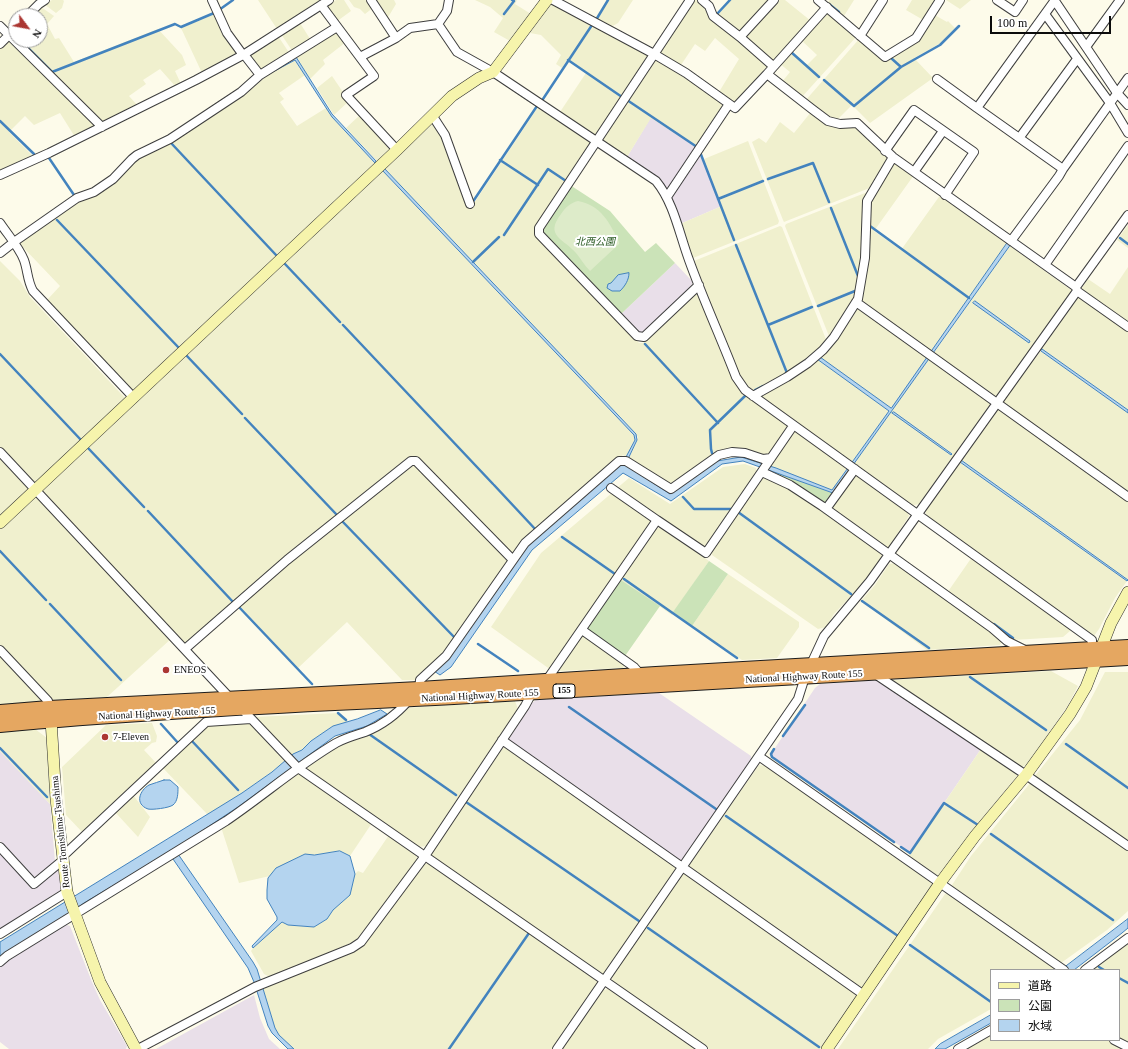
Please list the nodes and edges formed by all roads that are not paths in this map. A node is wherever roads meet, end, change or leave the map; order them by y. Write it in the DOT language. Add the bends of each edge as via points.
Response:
graph roads {
  1 [pos="45,0"];
  2 [pos="212,0"];
  3 [pos="329,0"];
  4 [pos="371,0"];
  5 [pos="449,0"];
  6 [pos="547,0"];
  7 [pos="553,0"];
  8 [pos="690,0"];
  9 [pos="702,0"];
  10 [pos="774,0"];
  11 [pos="883,0"];
  12 [pos="940,0"];
  13 [pos="997,0"];
  14 [pos="1023,0"];
  15 [pos="1055,0"];
  16 [pos="1120,0"];
  17 [pos="823,3"];
  18 [pos="321,5"];
  19 [pos="35,8"];
  20 [pos="1045,14"];
  21 [pos="438,24"];
  22 [pos="0,26"];
  23 [pos="337,27"];
  24 [pos="8,34"];
  25 [pos="8,36"];
  26 [pos="860,36"];
  27 [pos="740,37"];
  28 [pos="396,38"];
  29 [pos="0,44"];
  30 [pos="1086,47"];
  31 [pos="22,48"];
  32 [pos="654,54"];
  33 [pos="243,55"];
  34 [pos="360,57"];
  35 [pos="1078,59"];
  36 [pos="773,66"];
  37 [pos="493,72"];
  38 [pos="767,74"];
  39 [pos="260,75"];
  40 [pos="1128,78"];
  41 [pos="937,79"];
  42 [pos="1117,93"];
  43 [pos="1110,103"];
  44 [pos="729,104"];
  45 [pos="1128,105"];
  46 [pos="977,108"];
  47 [pos="432,115"];
  48 [pos="102,126"];
  49 [pos="943,131"];
  50 [pos="1128,133"];
  51 [pos="1020,137"];
  52 [pos="596,141"];
  53 [pos="1128,146"];
  54 [pos="397,150"];
  55 [pos="885,151"];
  56 [pos="893,157"];
  57 [pos="1063,169"];
  58 [pos="914,172"];
  59 [pos="0,174"];
  60 [pos="945,195"];
  61 [pos="667,197"];
  62 [pos="470,204"];
  63 [pos="1128,215"];
  64 [pos="0,223"];
  65 [pos="1011,241"];
  66 [pos="14,242"];
  67 [pos="0,253"];
  68 [pos="1045,264"];
  69 [pos="699,285"];
  70 [pos="1076,289"];
  71 [pos="856,302"];
  72 [pos="1128,328"];
  73 [pos="753,396"];
  74 [pos="134,398"];
  75 [pos="996,403"];
  76 [pos="794,426"];
  77 [pos="0,452"];
  78 [pos="766,466"];
  79 [pos="852,467"];
  80 [pos="612,488"];
  81 [pos="35,490"];
  82 [pos="1128,497"];
  83 [pos="826,509"];
  84 [pos="917,514"];
  85 [pos="657,520"];
  86 [pos="0,524"];
  87 [pos="889,554"];
  88 [pos="513,560"];
  89 [pos="1128,592"];
  90 [pos="582,630"];
  91 [pos="1128,647"];
  92 [pos="185,649"];
  93 [pos="0,650"];
  94 [pos="1098,652"];
  95 [pos="1032,653"];
  96 [pos="1128,658"];
  97 [pos="808,671"];
  98 [pos="874,673"];
  99 [pos="641,675"];
  100 [pos="546,682"];
  101 [pos="419,689"];
  102 [pos="532,693"];
  103 [pos="231,699"];
  104 [pos="409,700"];
  105 [pos="0,712"];
  106 [pos="50,714"];
  107 [pos="247,714"];
  108 [pos="0,725"];
  109 [pos="502,740"];
  110 [pos="760,757"];
  111 [pos="298,768"];
  112 [pos="1026,775"];
  113 [pos="1128,846"];
  114 [pos="0,847"];
  115 [pos="425,856"];
  116 [pos="62,858"];
  117 [pos="683,868"];
  118 [pos="940,883"];
  119 [pos="67,892"];
  120 [pos="75,915"];
  121 [pos="0,934"];
  122 [pos="1128,938"];
  123 [pos="0,962"];
  124 [pos="1062,968"];
  125 [pos="1086,969"];
  126 [pos="605,981"];
  127 [pos="864,995"];
  128 [pos="990,1031"];
  129 [pos="1116,1041"];
  130 [pos="1128,1047"];
  131 [pos="137,1049"];
  132 [pos="558,1049"];
  133 [pos="703,1049"];
  134 [pos="826,1049"];
  135 [pos="958,1049"];
  1 -- 19 [label="street"];
  2 -- 33 [label="street" via="227,32"];
  3 -- 18 [label="street"];
  4 -- 28 [label="street"];
  5 -- 21 [label="street" via="447,11"];
  6 -- 37 [label="street"];
  7 -- 32 [label="street"];
  8 -- 32 [label="street"];
  9 -- 27 [label="street" via="709,6 713,16"];
  10 -- 27 [label="street"];
  11 -- 26 [label="street"];
  12 -- 26 [label="street" via="916,38 885,57"];
  13 -- 14 [label="street" via="1015,12"];
  15 -- 20 [label="street"];
  15 -- 30 [label="street"];
  16 -- 30 [label="street"];
  17 -- 26 [label="street"];
  17 -- 36 [label="street"];
  18 -- 23 [label="street"];
  18 -- 33 [label="street"];
  20 -- 35 [label="street"];
  20 -- 46 [label="street"];
  21 -- 28 [label="street" via="410,28"];
  21 -- 37 [label="street" via="457,52"];
  22 -- 24 [label="street"];
  23 -- 34 [label="street"];
  23 -- 39 [label="street"];
  25 -- 29 [label="street"];
  27 -- 36 [label="street"];
  28 -- 34 [label="street"];
  30 -- 42 [label="street"];
  31 -- 48 [label="street"];
  32 -- 44 [label="street"];
  32 -- 52 [label="street"];
  33 -- 39 [label="street"];
  33 -- 48 [label="street"];
  34 -- 54 [label="street" via="374,76 346,95"];
  35 -- 43 [label="street"];
  35 -- 51 [label="street"];
  36 -- 38 [label="street"];
  37 -- 47 [label="street" via="452,96"];
  37 -- 52 [label="street"];
  38 -- 44 [label="street" via="735,108"];
  38 -- 55 [label="street" via="828,121 840,124 857,123"];
  39 -- 66 [label="street" via="249,86 170,139 132,159 113,179 94,192 77,198"];
  40 -- 42 [label="street"];
  41 -- 46 [label="street"];
  42 -- 43 [label="street"];
  42 -- 45 [label="street"];
  43 -- 50 [label="street"];
  43 -- 57 [label="street"];
  44 -- 61 [label="street"];
  46 -- 51 [label="street"];
  47 -- 54 [label="street"];
  47 -- 62 [label="street" via="445,135"];
  48 -- 59 [label="street"];
  49 -- 55 [label="street" via="914,110"];
  49 -- 58 [label="street"];
  49 -- 60 [label="street" via="974,152"];
  51 -- 57 [label="street"];
  52 -- 61 [label="street" via="656,181"];
  52 -- 69 [label="street" via="539,228 539,234 637,336 644,337"];
  53 -- 68 [label="street"];
  54 -- 74 [label="street"];
  55 -- 56 [label="street"];
  56 -- 58 [label="street"];
  56 -- 71 [label="street" via="867,201 865,258"];
  57 -- 65 [label="street"];
  58 -- 60 [label="street"];
  60 -- 65 [label="street"];
  61 -- 69 [label="street"];
  63 -- 70 [label="street"];
  64 -- 66 [label="street"];
  65 -- 68 [label="street"];
  66 -- 67 [label="street"];
  66 -- 74 [label="street" via="24,260 28,283 33,291"];
  68 -- 70 [label="street"];
  69 -- 73 [label="street" via="736,377"];
  70 -- 72 [label="street"];
  70 -- 75 [label="street"];
  71 -- 73 [label="street" via="823,350 787,377"];
  71 -- 75 [label="street"];
  73 -- 76 [label="street"];
  74 -- 81 [label="street"];
  75 -- 82 [label="street"];
  75 -- 84 [label="street"];
  76 -- 78 [label="street"];
  76 -- 79 [label="street"];
  77 -- 81 [label="street"];
  78 -- 83 [label="street"];
  78 -- 85 [label="street" via="706,553"];
  78 -- 88 [label="street" via="763,459 745,452 719,455 672,489 626,461 619,461 526,543"];
  79 -- 83 [label="street"];
  79 -- 84 [label="street"];
  80 -- 85 [label="street"];
  81 -- 86 [label="street"];
  81 -- 92 [label="street"];
  83 -- 87 [label="street"];
  84 -- 87 [label="street"];
  84 -- 94 [label="street" via="1092,640"];
  85 -- 90 [label="street"];
  87 -- 95 [label="street" via="1007,641"];
  87 -- 97 [label="street" via="824,636"];
  88 -- 92 [label="street" via="416,461 411,461 287,560"];
  88 -- 101 [label="street" via="446,656 420,680"];
  89 -- 94 [label="street"];
  90 -- 99 [label="street" via="634,667"];
  90 -- 100 [label="street"];
  91 -- 94 [label="highway, National Highway Route 155 / 155"];
  92 -- 103 [label="street"];
  93 -- 106 [label="street" via="48,701"];
  94 -- 95 [label="highway, National Highway Route 155 / 155"];
  94 -- 96 [label="highway, National Highway Route 155 / 155"];
  94 -- 98 [label="highway, National Highway Route 155 / 155"];
  94 -- 112 [label="street" via="1086,687"];
  95 -- 97 [label="highway, National Highway Route 155 / 155"];
  97 -- 98 [label="highway, National Highway Route 155 / 155"];
  97 -- 99 [label="highway, National Highway Route 155 / 155"];
  97 -- 102 [label="highway, National Highway Route 155 / 155"];
  97 -- 110 [label="street" via="798,699"];
  98 -- 112 [label="street"];
  99 -- 100 [label="highway, National Highway Route 155 / 155"];
  100 -- 101 [label="highway, National Highway Route 155 / 155"];
  101 -- 103 [label="highway, National Highway Route 155 / 155"];
  102 -- 104 [label="highway, National Highway Route 155 / 155"];
  102 -- 109 [label="street"];
  103 -- 106 [label="highway, National Highway Route 155 / 155"];
  104 -- 107 [label="highway, National Highway Route 155 / 155"];
  104 -- 111 [label="street" via="401,710 384,722 338,742"];
  105 -- 106 [label="highway, National Highway Route 155 / 155"];
  106 -- 107 [label="highway, National Highway Route 155 / 155"];
  106 -- 108 [label="highway, National Highway Route 155 / 155"];
  106 -- 116 [label="street, Route Tomishima-Tsushima"];
  107 -- 111 [label="street"];
  107 -- 116 [label="street" via="206,722"];
  109 -- 115 [label="street"];
  109 -- 117 [label="street"];
  110 -- 117 [label="street"];
  110 -- 118 [label="street"];
  111 -- 115 [label="street"];
  111 -- 120 [label="street" via="248,806"];
  112 -- 113 [label="street"];
  112 -- 118 [label="street"];
  114 -- 116 [label="street" via="34,884"];
  115 -- 126 [label="street"];
  115 -- 131 [label="street" via="361,942 259,986"];
  116 -- 119 [label="street, Route Tomishima-Tsushima"];
  117 -- 126 [label="street"];
  117 -- 127 [label="street"];
  118 -- 124 [label="street"];
  118 -- 127 [label="street"];
  119 -- 120 [label="street, Route Tomishima-Tsushima"];
  119 -- 121 [label="street"];
  120 -- 123 [label="street"];
  120 -- 131 [label="street, Route Tomishima-Tsushima" via="100,982"];
  122 -- 125 [label="street"];
  126 -- 132 [label="street"];
  126 -- 133 [label="street"];
  127 -- 134 [label="street"];
  128 -- 135 [label="street"];
  129 -- 130 [label="street"];
}
